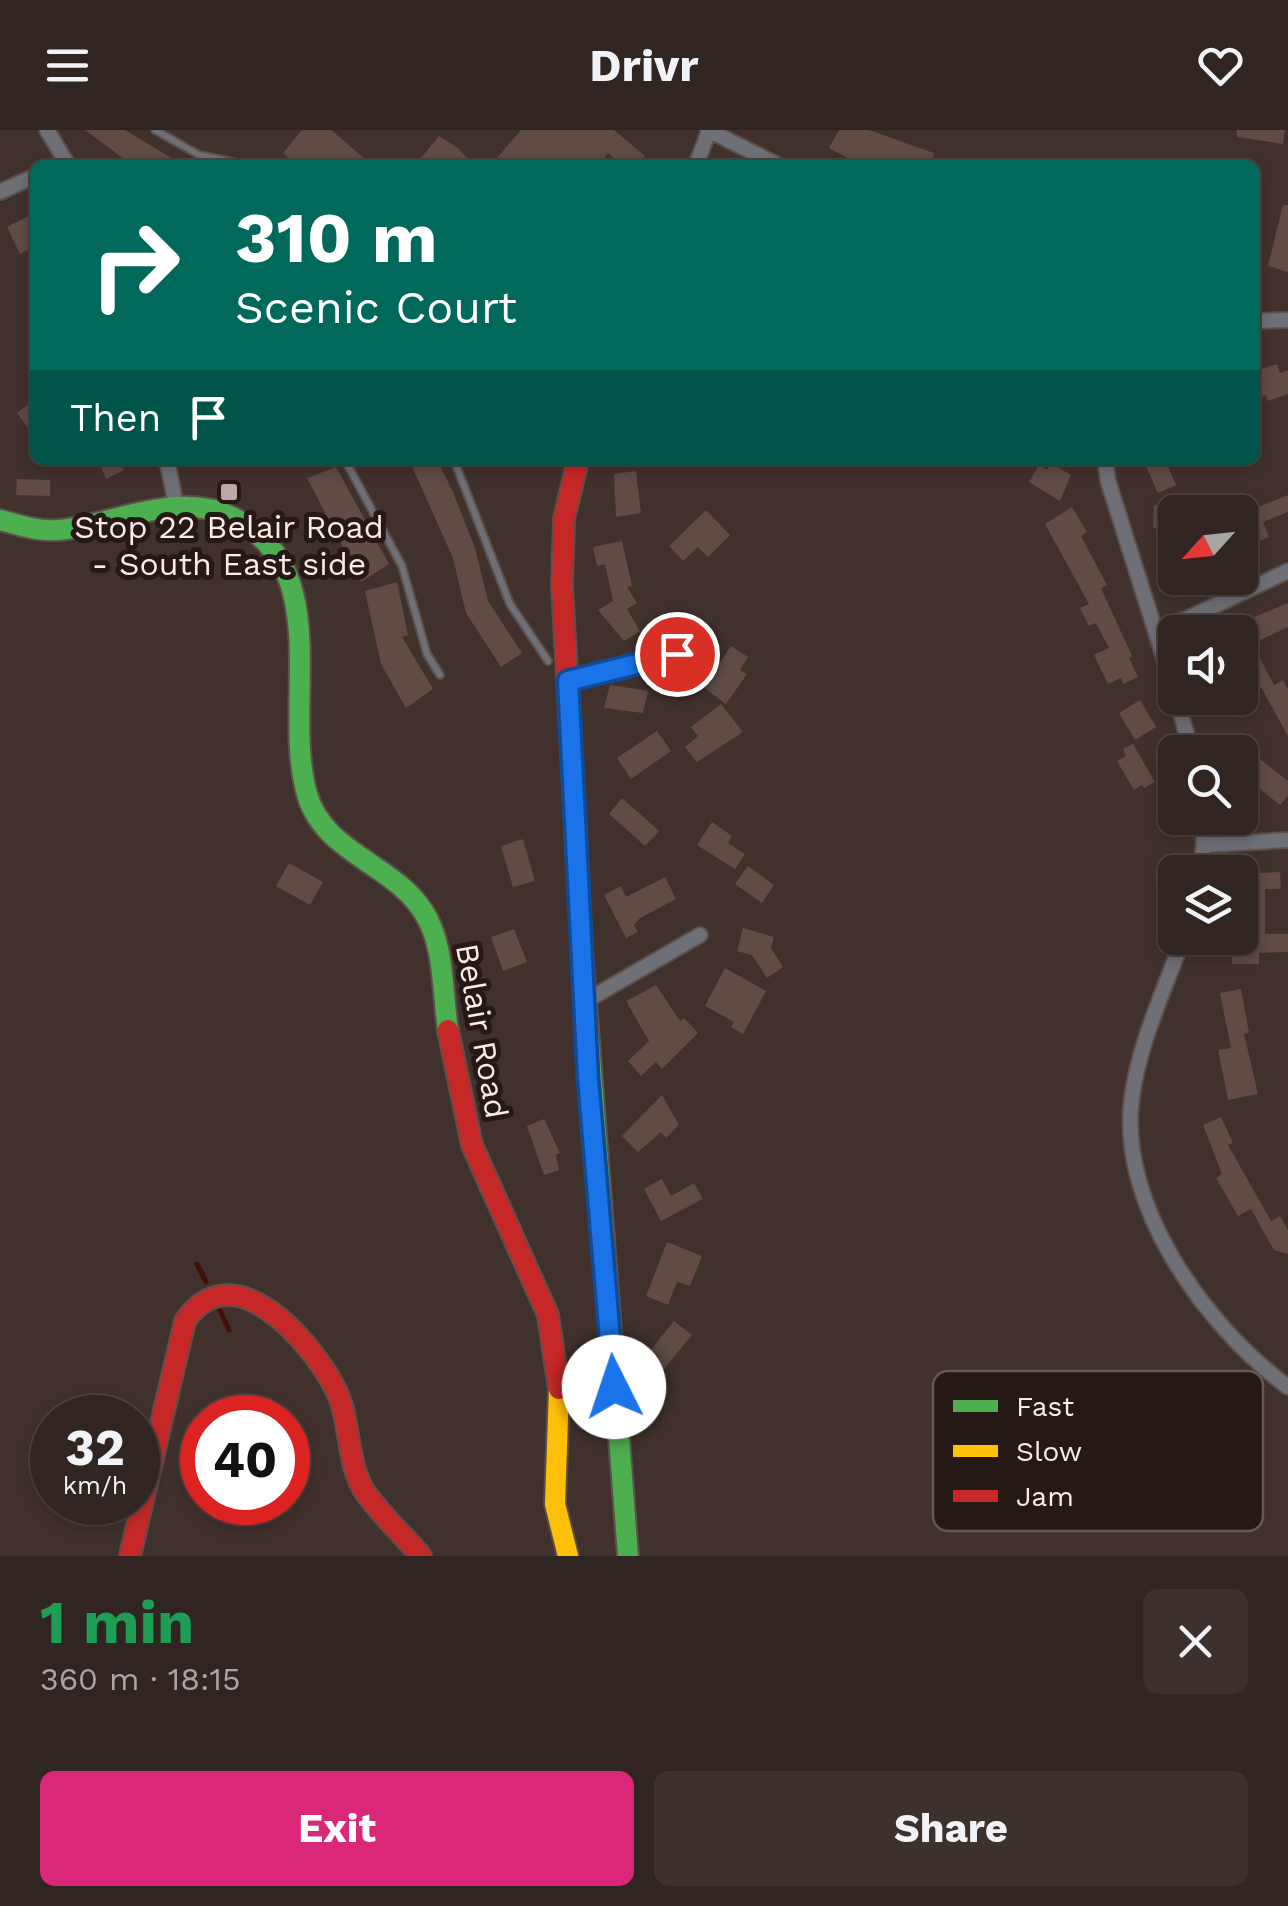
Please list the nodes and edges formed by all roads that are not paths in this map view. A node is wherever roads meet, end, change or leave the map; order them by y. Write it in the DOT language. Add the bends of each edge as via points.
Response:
graph roads {
  1 [pos="48,130"];
  2 [pos="155,130"];
  3 [pos="709,130"];
  4 [pos="62,160"];
  5 [pos="222,160"];
  6 [pos="698,160"];
  7 [pos="768,160"];
  8 [pos="30,178"];
  9 [pos="0,192"];
  10 [pos="1288,320"];
  11 [pos="1260,321"];
  12 [pos="168,465"];
  13 [pos="348,465"];
  14 [pos="456,465"];
  15 [pos="577,465"];
  16 [pos="1106,465"];
  17 [pos="176,505"];
  18 [pos="0,520"];
  19 [pos="1288,571"];
  20 [pos="1157,632"];
  21 [pos="1158,635"];
  22 [pos="677,654"];
  23 [pos="548,661"];
  24 [pos="440,675"];
  25 [pos="568,681"];
  26 [pos="1206,835"];
  27 [pos="1288,840"];
  28 [pos="1206,845"];
  29 [pos="1205,855"];
  30 [pos="700,935"];
  31 [pos="1177,955"];
  32 [pos="584,1002"];
  33 [pos="1288,1387"];
  34 [pos="130,1556"];
  35 [pos="421,1556"];
  36 [pos="568,1556"];
  37 [pos="628,1556"];
  1 -- 4 [label="street"];
  2 -- 5 [label="lane" via="198,155"];
  3 -- 6 [label="street"];
  3 -- 7 [label="street"];
  8 -- 9 [label="street"];
  10 -- 11 [label="street"];
  12 -- 17 [label="street"];
  13 -- 24 [label="lane" via="402,566 427,654"];
  14 -- 23 [label="lane" via="510,604"];
  15 -- 25 [label="main road" via="561,520"];
  16 -- 20 [label="street"];
  17 -- 18 [label="main road, Belair Road" via="58,530"];
  17 -- 36 [label="main road, Belair Road" via="221,510 274,550 299,610 300,771 309,804 328,834 423,909 434,932 471,1143 554,1336 561,1377 554,1494"];
  19 -- 20 [label="street"];
  20 -- 21 [label="street"];
  22 -- 25 [label="street"];
  25 -- 32 [label="main road"];
  26 -- 28 [label="street"];
  27 -- 28 [label="street"];
  28 -- 29 [label="street"];
  30 -- 32 [label="street"];
  31 -- 33 [label="street" via="1135,1077 1136,1182 1178,1264 1228,1333"];
  32 -- 37 [label="main road"];
  34 -- 35 [label="main road" via="185,1321 196,1305 227,1293 261,1303 310,1350 336,1389 363,1490"];
}
